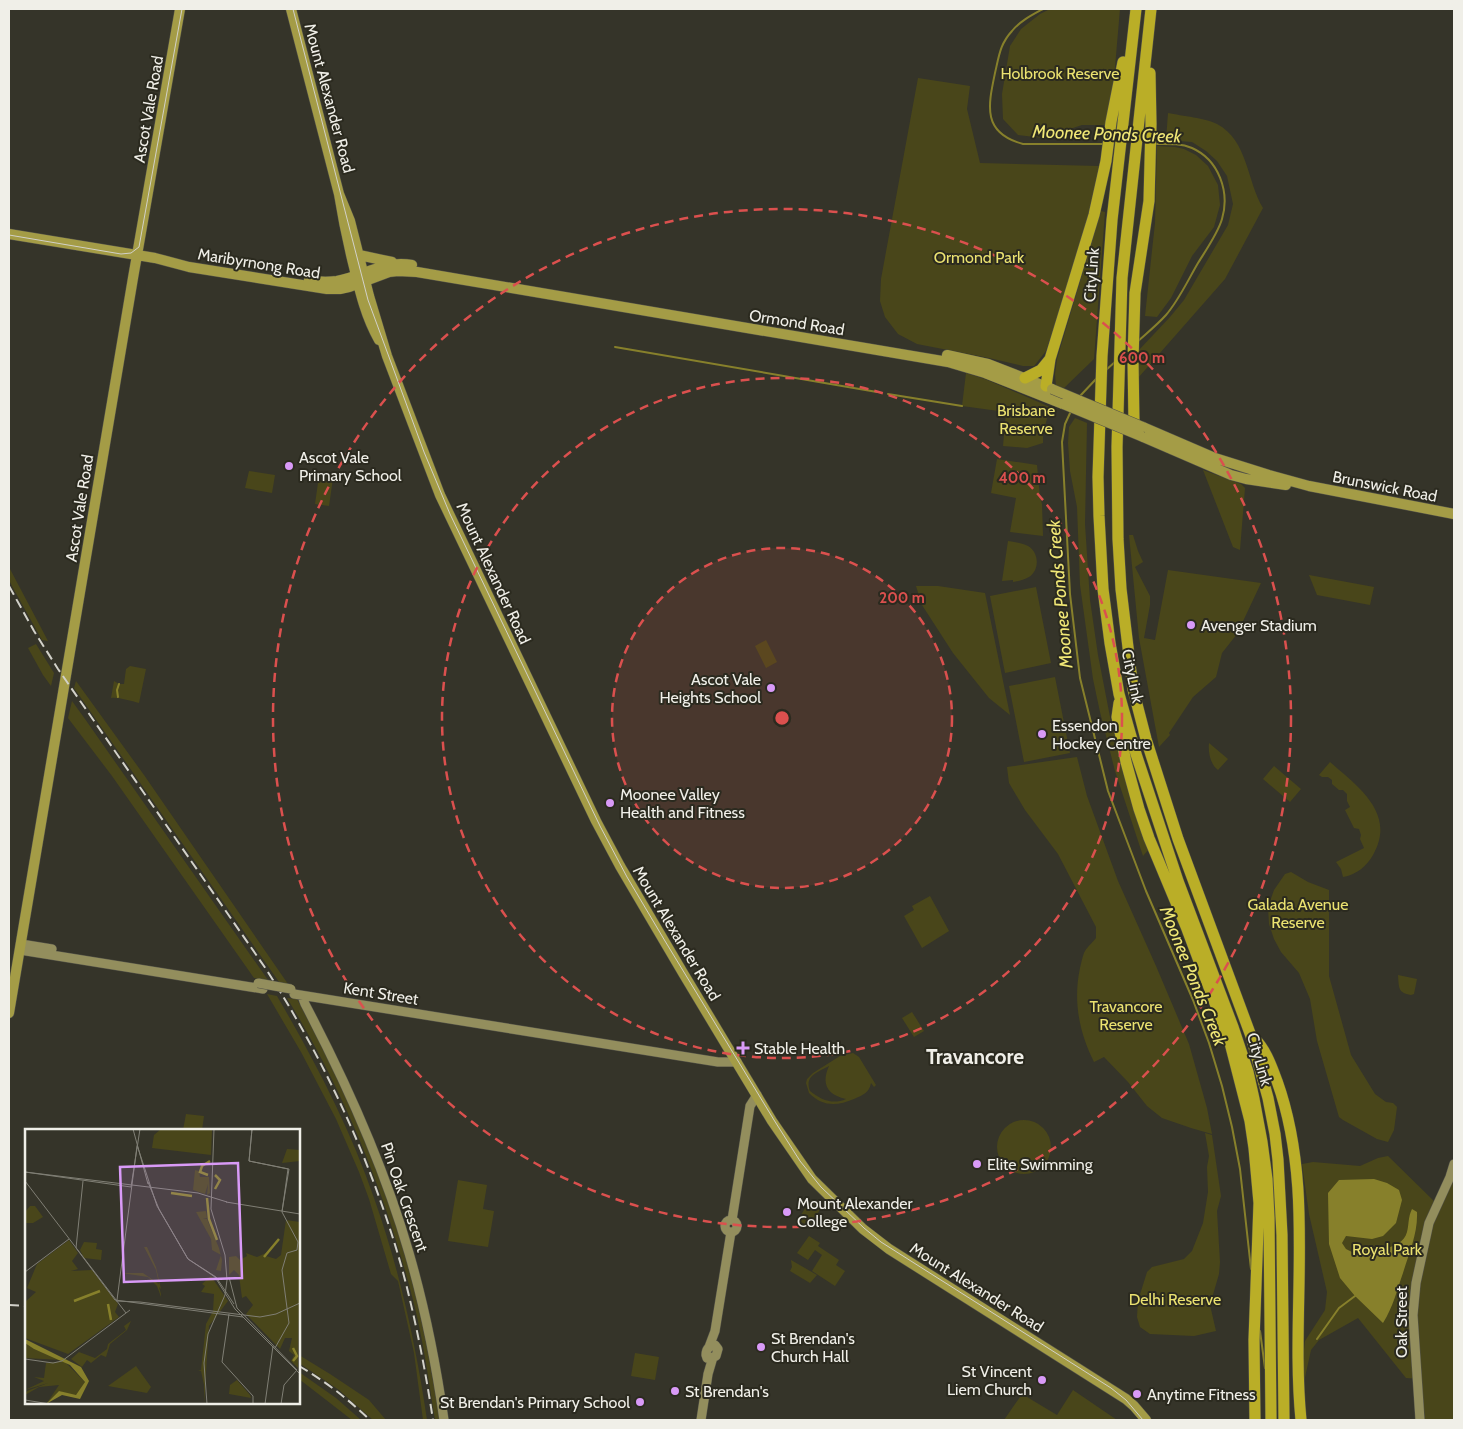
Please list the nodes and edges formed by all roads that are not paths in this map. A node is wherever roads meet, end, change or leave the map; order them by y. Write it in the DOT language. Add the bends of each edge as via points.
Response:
graph roads {
  1 [pos="180,9"];
  2 [pos="291,9"];
  3 [pos="1134,9"];
  4 [pos="1151,9"];
  5 [pos="1149,22"];
  6 [pos="1117,122"];
  7 [pos="339,194"];
  8 [pos="9,234"];
  9 [pos="138,255"];
  10 [pos="359,255"];
  11 [pos="156,258"];
  12 [pos="397,264"];
  13 [pos="361,278"];
  14 [pos="334,289"];
  15 [pos="362,298"];
  16 [pos="388,356"];
  17 [pos="1050,359"];
  18 [pos="1025,378"];
  19 [pos="1048,392"];
  20 [pos="1132,426"];
  21 [pos="1215,458"];
  22 [pos="1217,470"];
  23 [pos="1258,477"];
  24 [pos="1454,514"];
  25 [pos="1119,694"];
  26 [pos="20,947"];
  27 [pos="296,993"];
  28 [pos="9,1013"];
  29 [pos="1250,1036"];
  30 [pos="734,1057"];
  31 [pos="757,1095"];
  32 [pos="1454,1164"];
  33 [pos="1110,1389"];
  34 [pos="444,1420"];
  35 [pos="701,1420"];
  36 [pos="1138,1420"];
  37 [pos="1146,1420"];
  38 [pos="1255,1420"];
  39 [pos="1271,1420"];
  40 [pos="1284,1420"];
  41 [pos="1301,1420"];
  42 [pos="1420,1420"];
  1 -- 9 [label="main road, Ascot Vale Road"];
  2 -- 7 [label="main road, Mount Alexander Road"];
  3 -- 6 [label="highway, CityLink"];
  4 -- 5 [label="highway, CityLink"];
  5 -- 20 [label="highway" via="1151,159 1147,217 1135,293"];
  5 -- 29 [label="highway, CityLink" via="1122,278 1117,467 1121,590 1133,689 1146,739 1178,839"];
  6 -- 17 [label="highway" via="1094,215"];
  6 -- 25 [label="highway, CityLink" via="1118,160 1102,356 1098,477 1107,625"];
  7 -- 10 [label="main road, Mount Alexander Road"];
  7 -- 13 [label="main road, Mount Alexander Road" via="343,224"];
  8 -- 9 [label="main road, Maribyrnong Road"];
  9 -- 11 [label="main road, Maribyrnong Road"];
  9 -- 26 [label="main road, Ascot Vale Road"];
  10 -- 12 [label="main road"];
  10 -- 13 [label="main road, Mount Alexander Road"];
  11 -- 13 [label="main road, Maribyrnong Road" via="314,281"];
  11 -- 14 [label="main road, Maribyrnong Road" via="189,267"];
  12 -- 13 [label="main road, Ormond Road"];
  12 -- 18 [label="main road, Ormond Road" via="952,356 988,364"];
  13 -- 14 [label="main road, Maribyrnong Road"];
  13 -- 15 [label="main road, Mount Alexander Road"];
  13 -- 16 [label="main road, Mount Alexander Road"];
  13 -- 19 [label="main road, Ormond Road" via="398,270 499,286 948,362"];
  14 -- 15 [label="main road"];
  15 -- 16 [label="main road, Mount Alexander Road" via="371,326"];
  16 -- 30 [label="main road, Mount Alexander Road" via="440,495 596,821"];
  17 -- 18 [label="highway" via="1041,370"];
  17 -- 19 [label="highway"];
  18 -- 19 [label="main road, Ormond Road"];
  19 -- 20 [label="main road, Ormond Road, bridge"];
  20 -- 21 [label="main road, Ormond Road"];
  20 -- 22 [label="main road, Ormond Road"];
  21 -- 23 [label="main road, Brunswick Road"];
  22 -- 23 [label="main road, Brunswick Road" via="1238,477"];
  23 -- 24 [label="main road, Brunswick Road"];
  25 -- 38 [label="highway" via="1118,717 1139,809 1230,1043 1254,1148 1259,1203"];
  25 -- 39 [label="highway, CityLink" via="1147,790 1233,1027 1254,1099 1267,1179"];
  26 -- 27 [label="street, Kent Street"];
  26 -- 28 [label="main road, Ascot Vale Road"];
  27 -- 30 [label="street, Kent Street" via="712,1057"];
  27 -- 34 [label="street, Pin Oak Crescent" via="305,1004 341,1074 395,1210 424,1308"];
  29 -- 40 [label="highway, CityLink" via="1268,1098 1278,1160"];
  29 -- 41 [label="highway" via="1259,1043 1270,1062 1294,1146 1298,1190"];
  30 -- 31 [label="main road, Mount Alexander Road"];
  31 -- 33 [label="main road, Mount Alexander Road" via="812,1179 872,1237"];
  31 -- 35 [label="street" via="750,1106 732,1220 726,1224 731,1232 712,1347 718,1348 718,1353 710,1357"];
  32 -- 42 [label="street, Oak Street" via="1429,1223 1416,1283 1413,1315"];
  33 -- 36 [label="main road, Mount Alexander Road"];
  33 -- 37 [label="main road, Mount Alexander Road" via="1130,1402"];
}
